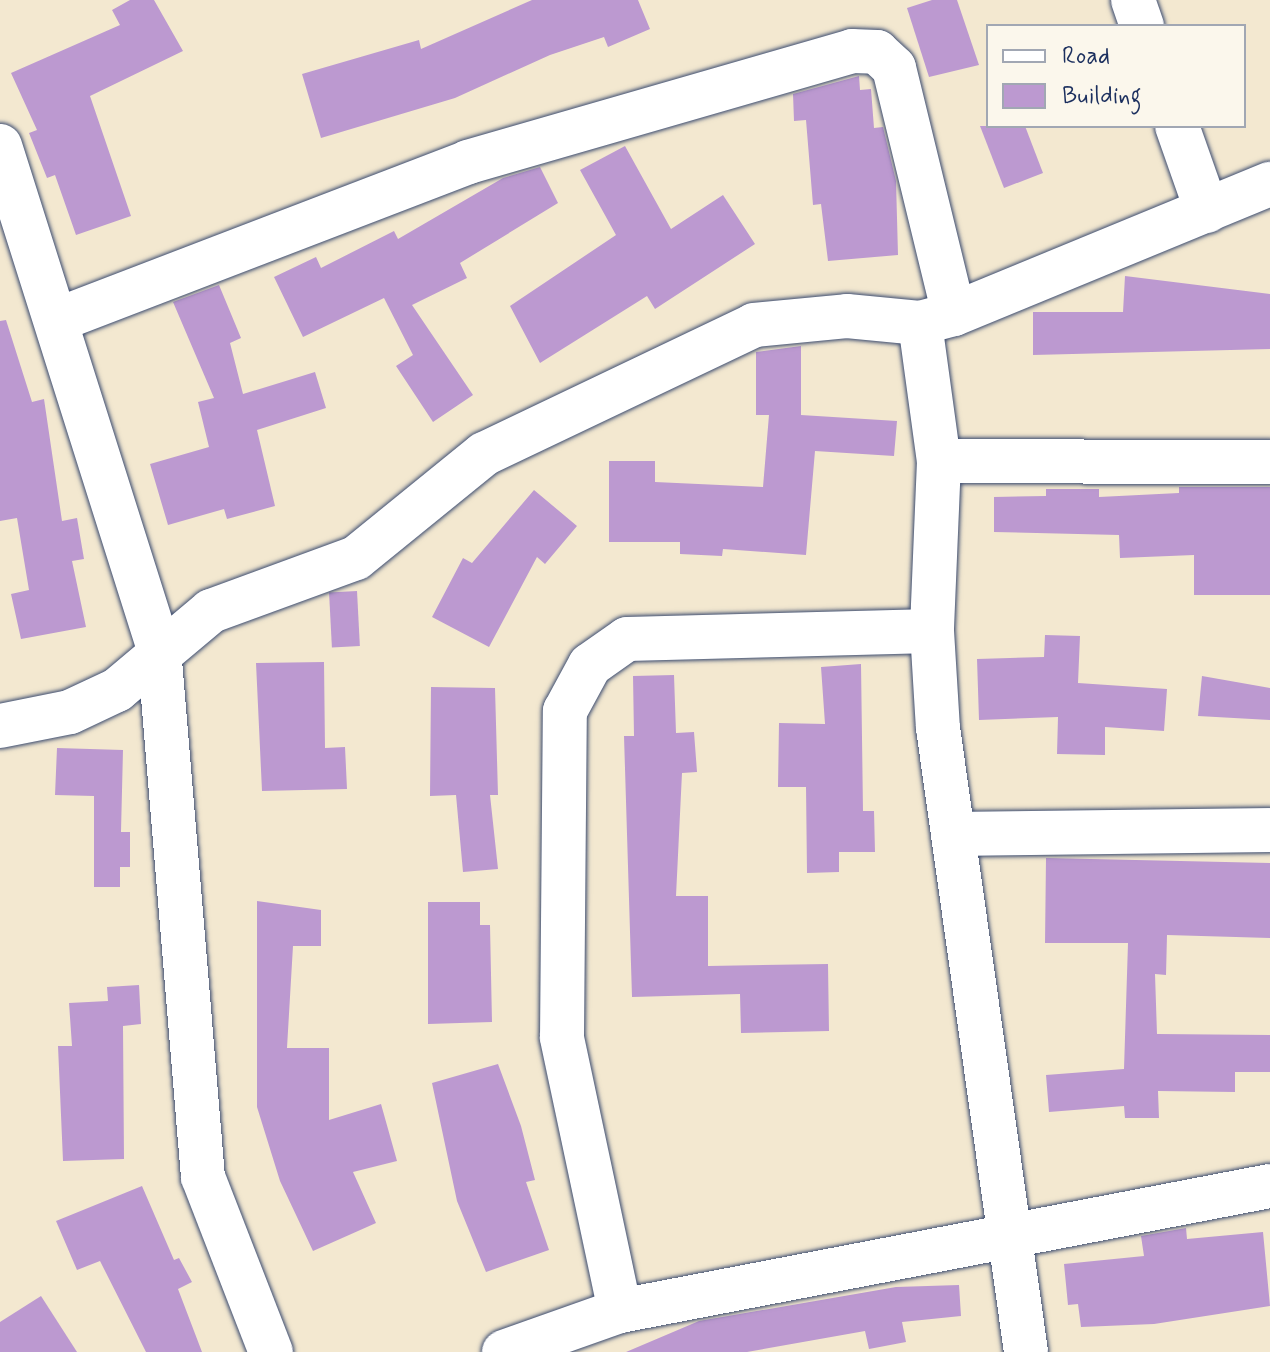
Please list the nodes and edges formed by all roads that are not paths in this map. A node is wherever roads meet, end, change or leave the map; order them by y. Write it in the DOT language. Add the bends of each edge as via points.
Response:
graph roads {
  1 [pos="1133,0"];
  2 [pos="1141,24"];
  3 [pos="1178,128"];
  4 [pos="0,146"];
  5 [pos="1270,184"];
  6 [pos="1207,211"];
  7 [pos="937,319"];
  8 [pos="57,320"];
  9 [pos="939,461"];
  10 [pos="1270,462"];
  11 [pos="932,631"];
  12 [pos="159,649"];
  13 [pos="0,726"];
  14 [pos="1270,830"];
  15 [pos="953,834"];
  16 [pos="1270,1186"];
  17 [pos="1008,1239"];
  18 [pos="620,1311"];
  19 [pos="271,1352"];
  20 [pos="504,1352"];
  21 [pos="1026,1352"];
  1 -- 2 [label="street"];
  3 -- 6 [label="street"];
  4 -- 8 [label="street"];
  5 -- 6 [label="street"];
  6 -- 7 [label="street"];
  7 -- 8 [label="street" via="894,68 877,52 852,51 468,162"];
  7 -- 9 [label="street"];
  7 -- 12 [label="street" via="847,316 754,325 585,399 484,454 356,558 250,592"];
  8 -- 12 [label="street"];
  9 -- 10 [label="street"];
  9 -- 11 [label="street"];
  11 -- 15 [label="street"];
  11 -- 18 [label="street" via="627,639 590,665 565,711 562,1037"];
  12 -- 13 [label="street" via="117,690 70,712"];
  12 -- 19 [label="street" via="203,1177"];
  14 -- 15 [label="street"];
  15 -- 17 [label="street"];
  16 -- 17 [label="street"];
  17 -- 18 [label="street"];
  17 -- 21 [label="street"];
  18 -- 20 [label="street"];
}
